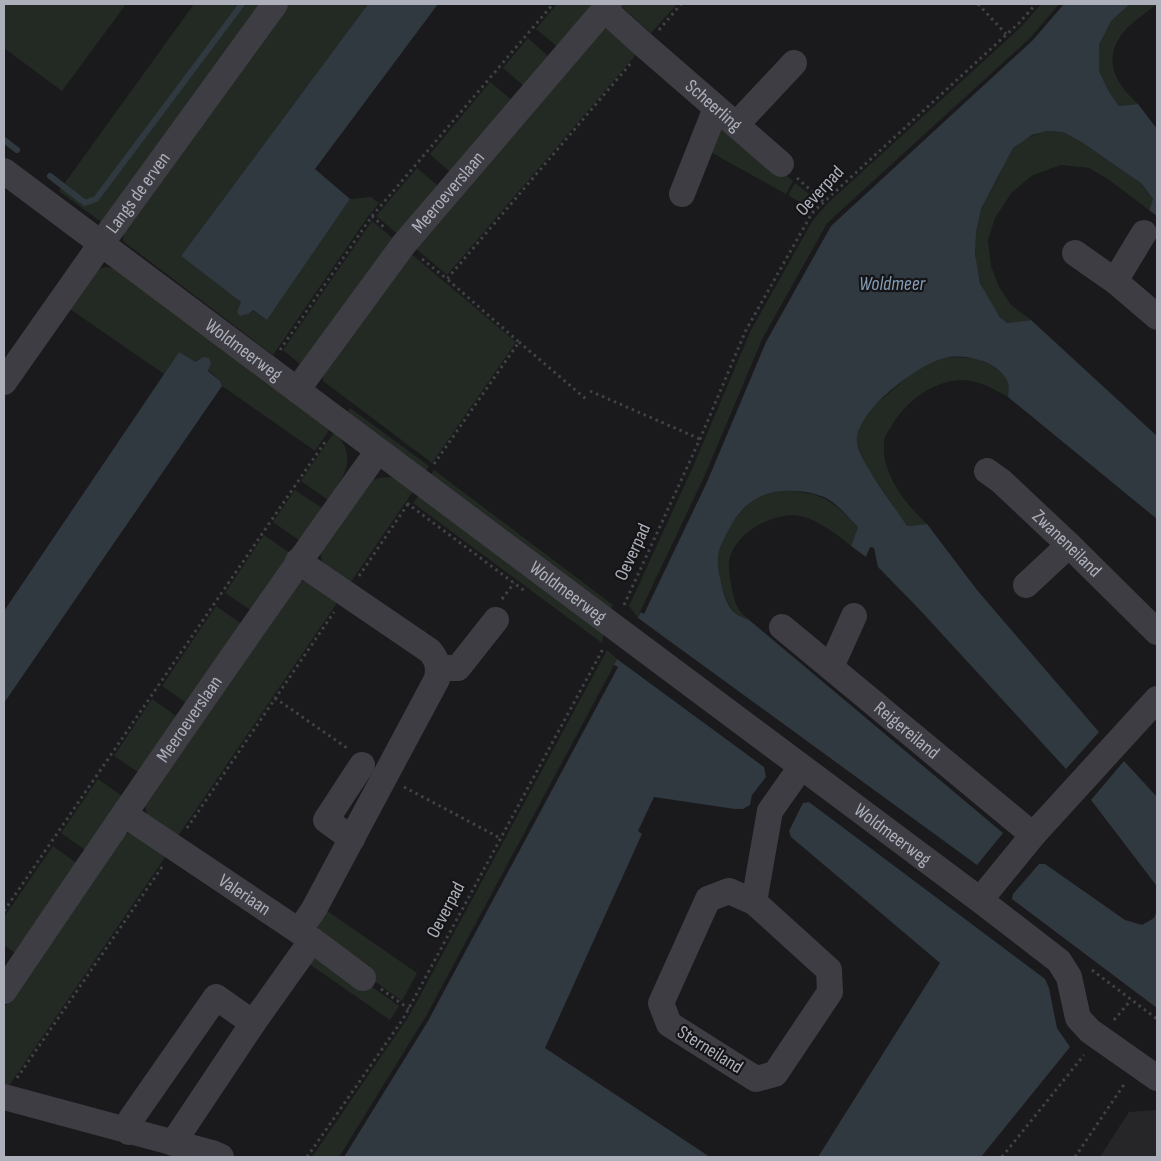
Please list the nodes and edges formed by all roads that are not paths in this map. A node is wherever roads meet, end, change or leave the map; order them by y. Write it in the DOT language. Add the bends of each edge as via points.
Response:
graph roads {
  1 [pos="275,4"];
  2 [pos="607,6"];
  3 [pos="794,63"];
  4 [pos="716,108"];
  5 [pos="736,125"];
  6 [pos="781,164"];
  7 [pos="4,171"];
  8 [pos="682,194"];
  9 [pos="1144,233"];
  10 [pos="102,244"];
  11 [pos="1075,253"];
  12 [pos="1115,280"];
  13 [pos="1157,317"];
  14 [pos="4,382"];
  15 [pos="297,390"];
  16 [pos="378,451"];
  17 [pos="988,470"];
  18 [pos="1069,545"];
  19 [pos="298,561"];
  20 [pos="1026,585"];
  21 [pos="854,616"];
  22 [pos="1152,617"];
  23 [pos="496,620"];
  24 [pos="782,627"];
  25 [pos="831,667"];
  26 [pos="439,668"];
  27 [pos="1157,699"];
  28 [pos="362,765"];
  29 [pos="801,767"];
  30 [pos="124,814"];
  31 [pos="1033,835"];
  32 [pos="352,839"];
  33 [pos="980,900"];
  34 [pos="754,902"];
  35 [pos="305,936"];
  36 [pos="363,978"];
  37 [pos="4,991"];
  38 [pos="253,1023"];
  39 [pos="1147,1071"];
  40 [pos="4,1097"];
  41 [pos="129,1132"];
  42 [pos="173,1143"];
  43 [pos="221,1157"];
  1 -- 10 [label="street, Langs de erven"];
  2 -- 4 [label="street, Scheerling" via="645,46"];
  2 -- 15 [label="street, Meeroeverslaan" via="404,244"];
  3 -- 5 [label="street"];
  4 -- 5 [label="street, Scheerling"];
  4 -- 8 [label="street"];
  5 -- 6 [label="street, Scheerling"];
  7 -- 10 [label="street, Woldmeerweg"];
  9 -- 12 [label="street"];
  10 -- 14 [label="street, Langs de erven"];
  10 -- 15 [label="street, Woldmeerweg"];
  11 -- 12 [label="street"];
  12 -- 13 [label="street"];
  15 -- 16 [label="street, Woldmeerweg"];
  16 -- 19 [label="street, Meeroeverslaan"];
  16 -- 29 [label="street, Woldmeerweg" via="415,494 613,628"];
  17 -- 18 [label="street, Zwaneneiland"];
  18 -- 20 [label="street"];
  18 -- 22 [label="street, Zwaneneiland"];
  19 -- 26 [label="street" via="430,651"];
  19 -- 30 [label="street, Meeroeverslaan"];
  21 -- 25 [label="street"];
  23 -- 26 [label="street" via="458,668"];
  24 -- 25 [label="street, Reigereiland"];
  25 -- 31 [label="street, Reigereiland"];
  26 -- 32 [label="street" via="437,679"];
  27 -- 31 [label="street"];
  28 -- 32 [label="street" via="326,820"];
  29 -- 33 [label="street, Woldmeerweg"];
  29 -- 34 [label="street" via="770,811"];
  30 -- 35 [label="street, Valeriaan"];
  30 -- 37 [label="street, Meeroeverslaan"];
  31 -- 33 [label="street"];
  32 -- 35 [label="street" via="314,909"];
  33 -- 39 [label="street, Woldmeerweg" via="1059,961 1069,977 1078,1018 1098,1038"];
  34 -- 34 [label="street, Sterneiland" via="830,970 830,992 775,1074 756,1079 669,1024 661,1003 708,899 729,891"];
  35 -- 36 [label="street, Valeriaan"];
  35 -- 38 [label="street"];
  38 -- 41 [label="street" via="216,997 132,1119"];
  38 -- 42 [label="street"];
  40 -- 41 [label="street"];
  41 -- 42 [label="street"];
  42 -- 43 [label="street"];
}
